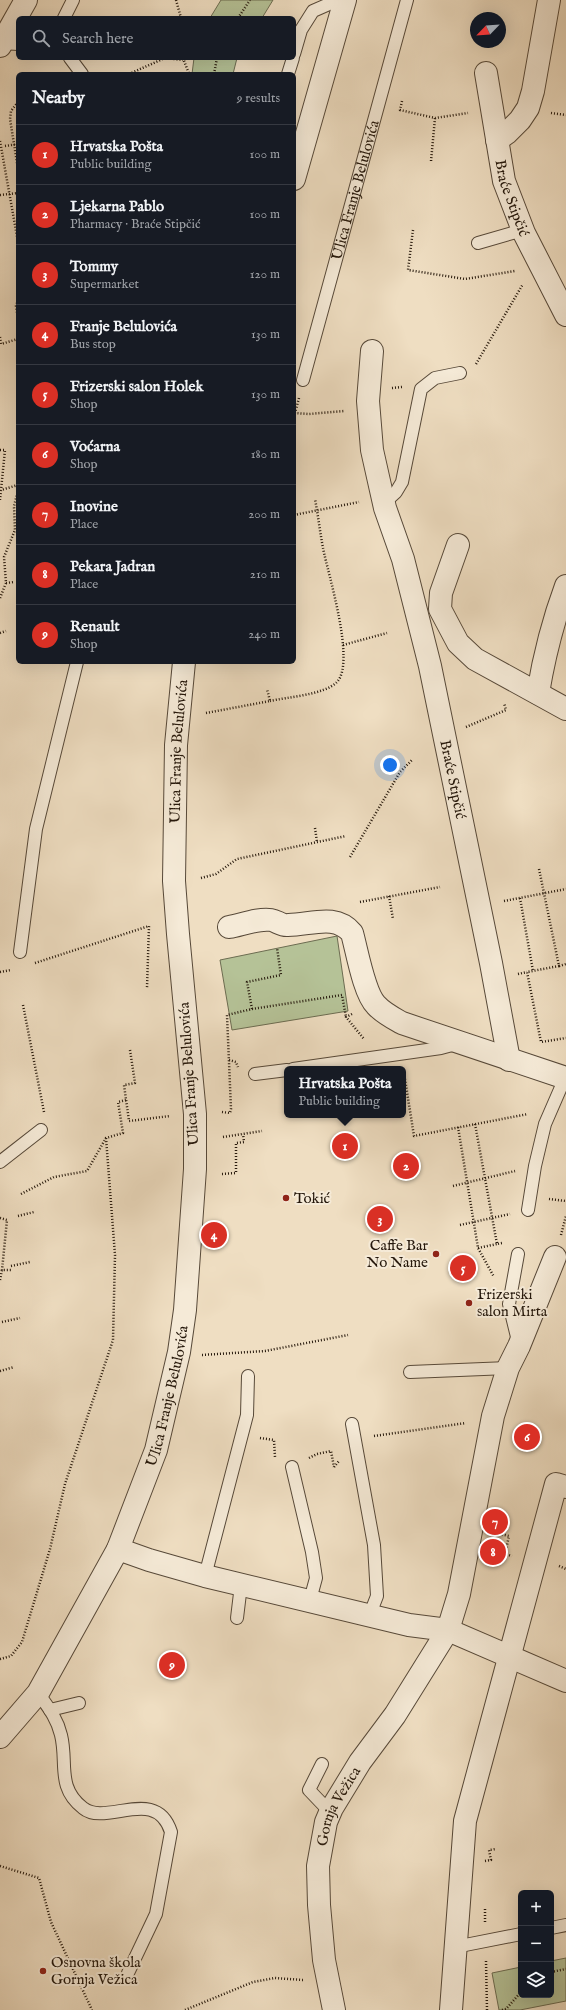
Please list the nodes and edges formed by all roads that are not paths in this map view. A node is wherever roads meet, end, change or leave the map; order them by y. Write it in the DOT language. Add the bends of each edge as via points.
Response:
graph roads {
  1 [pos="26,0"];
  2 [pos="73,0"];
  3 [pos="338,0"];
  4 [pos="345,0"];
  5 [pos="407,0"];
  6 [pos="549,0"];
  7 [pos="19,16"];
  8 [pos="65,16"];
  9 [pos="16,23"];
  10 [pos="7,44"];
  11 [pos="296,47"];
  12 [pos="72,60"];
  13 [pos="292,60"];
  14 [pos="80,72"];
  15 [pos="289,72"];
  16 [pos="486,73"];
  17 [pos="498,140"];
  18 [pos="299,142"];
  19 [pos="296,164"];
  20 [pos="523,230"];
  21 [pos="478,243"];
  22 [pos="566,315"];
  23 [pos="372,351"];
  24 [pos="460,373"];
  25 [pos="303,380"];
  26 [pos="384,503"];
  27 [pos="458,545"];
  28 [pos="566,586"];
  29 [pos="77,664"];
  30 [pos="184,664"];
  31 [pos="538,693"];
  32 [pos="566,709"];
  33 [pos="229,927"];
  34 [pos="20,952"];
  35 [pos="461,1043"];
  36 [pos="509,1060"];
  37 [pos="315,1066"];
  38 [pos="284,1070"];
  39 [pos="255,1074"];
  40 [pos="566,1078"];
  41 [pos="41,1130"];
  42 [pos="0,1162"];
  43 [pos="528,1210"];
  44 [pos="518,1254"];
  45 [pos="555,1257"];
  46 [pos="519,1346"];
  47 [pos="508,1368"];
  48 [pos="410,1372"];
  49 [pos="248,1376"];
  50 [pos="352,1424"];
  51 [pos="292,1467"];
  52 [pos="566,1487"];
  53 [pos="118,1549"];
  54 [pos="204,1576"];
  55 [pos="241,1585"];
  56 [pos="310,1600"];
  57 [pos="370,1614"];
  58 [pos="237,1618"];
  59 [pos="448,1630"];
  60 [pos="510,1658"];
  61 [pos="566,1681"];
  62 [pos="44,1701"];
  63 [pos="79,1703"];
  64 [pos="0,1737"];
  65 [pos="322,1764"];
  66 [pos="330,1812"];
  67 [pos="566,1925"];
  68 [pos="554,1927"];
  69 [pos="518,1935"];
  70 [pos="455,1947"];
  71 [pos="128,1973"];
  72 [pos="334,2010"];
  73 [pos="451,2010"];
  1 -- 7 [label="street"];
  2 -- 8 [label="lane"];
  3 -- 11 [label="lane" via="313,11 301,30"];
  4 -- 18 [label="street"];
  5 -- 25 [label="lane, Ulica Franje Belulovića"];
  6 -- 17 [label="street" via="528,108"];
  9 -- 10 [label="street"];
  12 -- 14 [label="lane"];
  13 -- 15 [label="lane"];
  16 -- 17 [label="street, Braće Stipčić"];
  17 -- 20 [label="street, Braće Stipčić" via="504,181"];
  18 -- 19 [label="street"];
  20 -- 21 [label="lane"];
  20 -- 22 [label="street, Braće Stipčić"];
  23 -- 26 [label="street, Braće Stipčić" via="368,401 372,450"];
  24 -- 26 [label="lane" via="435,378 422,389 402,482"];
  26 -- 36 [label="street, Braće Stipčić" via="403,560 430,666"];
  27 -- 31 [label="street" via="441,593 440,610 446,623 458,643 475,659"];
  28 -- 31 [label="street" via="543,663"];
  29 -- 34 [label="lane" via="36,829"];
  30 -- 53 [label="street, Ulica Franje Belulovića" via="176,745 174,880 195,1114 195,1169 190,1243 185,1310 168,1402 156,1450"];
  31 -- 32 [label="street"];
  33 -- 35 [label="street" via="272,920 287,926 321,921 339,923 352,934 368,991 375,1004 402,1023"];
  35 -- 36 [label="street"];
  35 -- 37 [label="lane"];
  36 -- 40 [label="street"];
  38 -- 39 [label="lane"];
  40 -- 43 [label="lane" via="545,1124"];
  41 -- 42 [label="lane"];
  44 -- 46 [label="lane" via="509,1304"];
  45 -- 46 [label="street"];
  46 -- 47 [label="street"];
  47 -- 48 [label="lane"];
  47 -- 59 [label="street" via="493,1416 459,1594"];
  49 -- 54 [label="lane" via="247,1415"];
  50 -- 57 [label="lane" via="374,1545 377,1596"];
  51 -- 56 [label="lane" via="316,1578"];
  52 -- 60 [label="street" via="556,1484"];
  53 -- 54 [label="street"];
  53 -- 62 [label="street, Ulica Franje Belulovića"];
  54 -- 55 [label="street"];
  55 -- 56 [label="street"];
  55 -- 58 [label="lane"];
  56 -- 57 [label="street"];
  57 -- 59 [label="street" via="409,1625"];
  59 -- 60 [label="street"];
  59 -- 66 [label="street, Gornja Vežica" via="395,1715 360,1762"];
  60 -- 61 [label="street"];
  60 -- 70 [label="street" via="465,1821"];
  62 -- 63 [label="lane"];
  62 -- 64 [label="street, Ulica Franje Belulovića"];
  62 -- 71 [label="lane" via="56,1717 62,1736 63,1770 67,1788 85,1810 100,1813 141,1808 161,1814 168,1822 171,1832 156,1914"];
  65 -- 66 [label="lane" via="309,1790"];
  66 -- 72 [label="street, Gornja Vežica" via="318,1866 319,1905"];
  67 -- 68 [label="lane"];
  69 -- 70 [label="lane"];
  70 -- 73 [label="street"];
}
